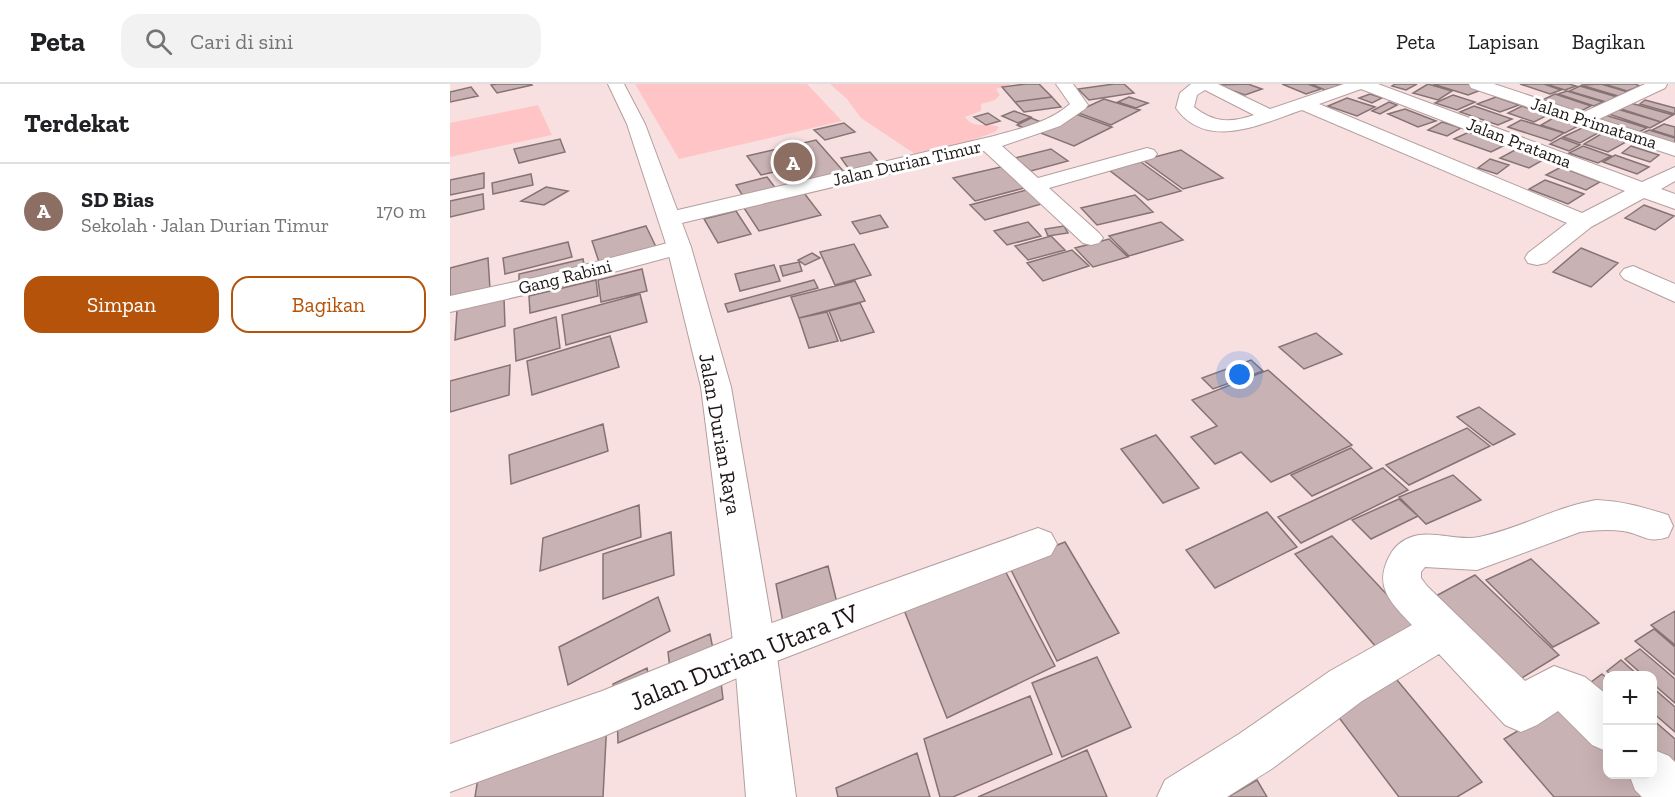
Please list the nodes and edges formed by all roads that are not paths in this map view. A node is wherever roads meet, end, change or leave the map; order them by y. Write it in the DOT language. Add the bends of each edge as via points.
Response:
graph roads {
  1 [pos="616,84"];
  2 [pos="1064,84"];
  3 [pos="1204,84"];
  4 [pos="1361,84"];
  5 [pos="1658,84"];
  6 [pos="1492,86"];
  7 [pos="1675,87"];
  8 [pos="1303,104"];
  9 [pos="1268,115"];
  10 [pos="1582,119"];
  11 [pos="988,144"];
  12 [pos="1675,150"];
  13 [pos="1147,154"];
  14 [pos="1675,173"];
  15 [pos="1034,186"];
  16 [pos="1643,190"];
  17 [pos="1675,202"];
  18 [pos="1583,222"];
  19 [pos="674,233"];
  20 [pos="1091,238"];
  21 [pos="1537,258"];
  22 [pos="1633,274"];
  23 [pos="1675,294"];
  24 [pos="450,304"];
  25 [pos="1655,526"];
  26 [pos="1038,544"];
  27 [pos="1442,630"];
  28 [pos="755,649"];
  29 [pos="1604,725"];
  30 [pos="450,768"];
  31 [pos="1657,777"];
  32 [pos="1675,795"];
  33 [pos="771,797"];
  34 [pos="1182,797"];
  1 -- 19 [label="street, Jalan Durian Raya" via="636,124"];
  2 -- 11 [label="street, Jalan Durian Timur" via="1079,105 1074,111 1033,130"];
  3 -- 9 [label="street, Jalan Pratama"];
  3 -- 9 [label="street, Jalan Pratama" via="1189,93 1185,108 1215,126 1229,127"];
  4 -- 8 [label="street, Jalan Pratama"];
  4 -- 16 [label="street, Jalan Pratama"];
  5 -- 7 [label="street"];
  5 -- 10 [label="street"];
  6 -- 10 [label="street, Jalan Primatama"];
  8 -- 9 [label="street, Jalan Pratama"];
  8 -- 18 [label="street"];
  10 -- 12 [label="street, Jalan Primatama"];
  11 -- 15 [label="street"];
  11 -- 19 [label="street, Jalan Durian Timur"];
  13 -- 15 [label="street"];
  14 -- 16 [label="street"];
  15 -- 20 [label="street"];
  16 -- 17 [label="street, Jalan Pratama"];
  16 -- 18 [label="street"];
  18 -- 21 [label="street"];
  19 -- 24 [label="street, Gang Rabini" via="545,282"];
  19 -- 28 [label="street, Jalan Durian Raya" via="716,387"];
  22 -- 23 [label="street"];
  25 -- 27 [label="street" via="1624,516 1596,515 1477,554 1419,551 1409,557 1400,576 1413,599"];
  26 -- 28 [label="street, Jalan Durian Utara IV"];
  27 -- 29 [label="street" via="1521,709 1559,688"];
  27 -- 34 [label="street" via="1346,686 1256,751"];
  28 -- 30 [label="street, Jalan Durian Utara IV" via="602,714"];
  28 -- 33 [label="street, Jalan Durian Raya"];
  31 -- 32 [label="street"];
}
